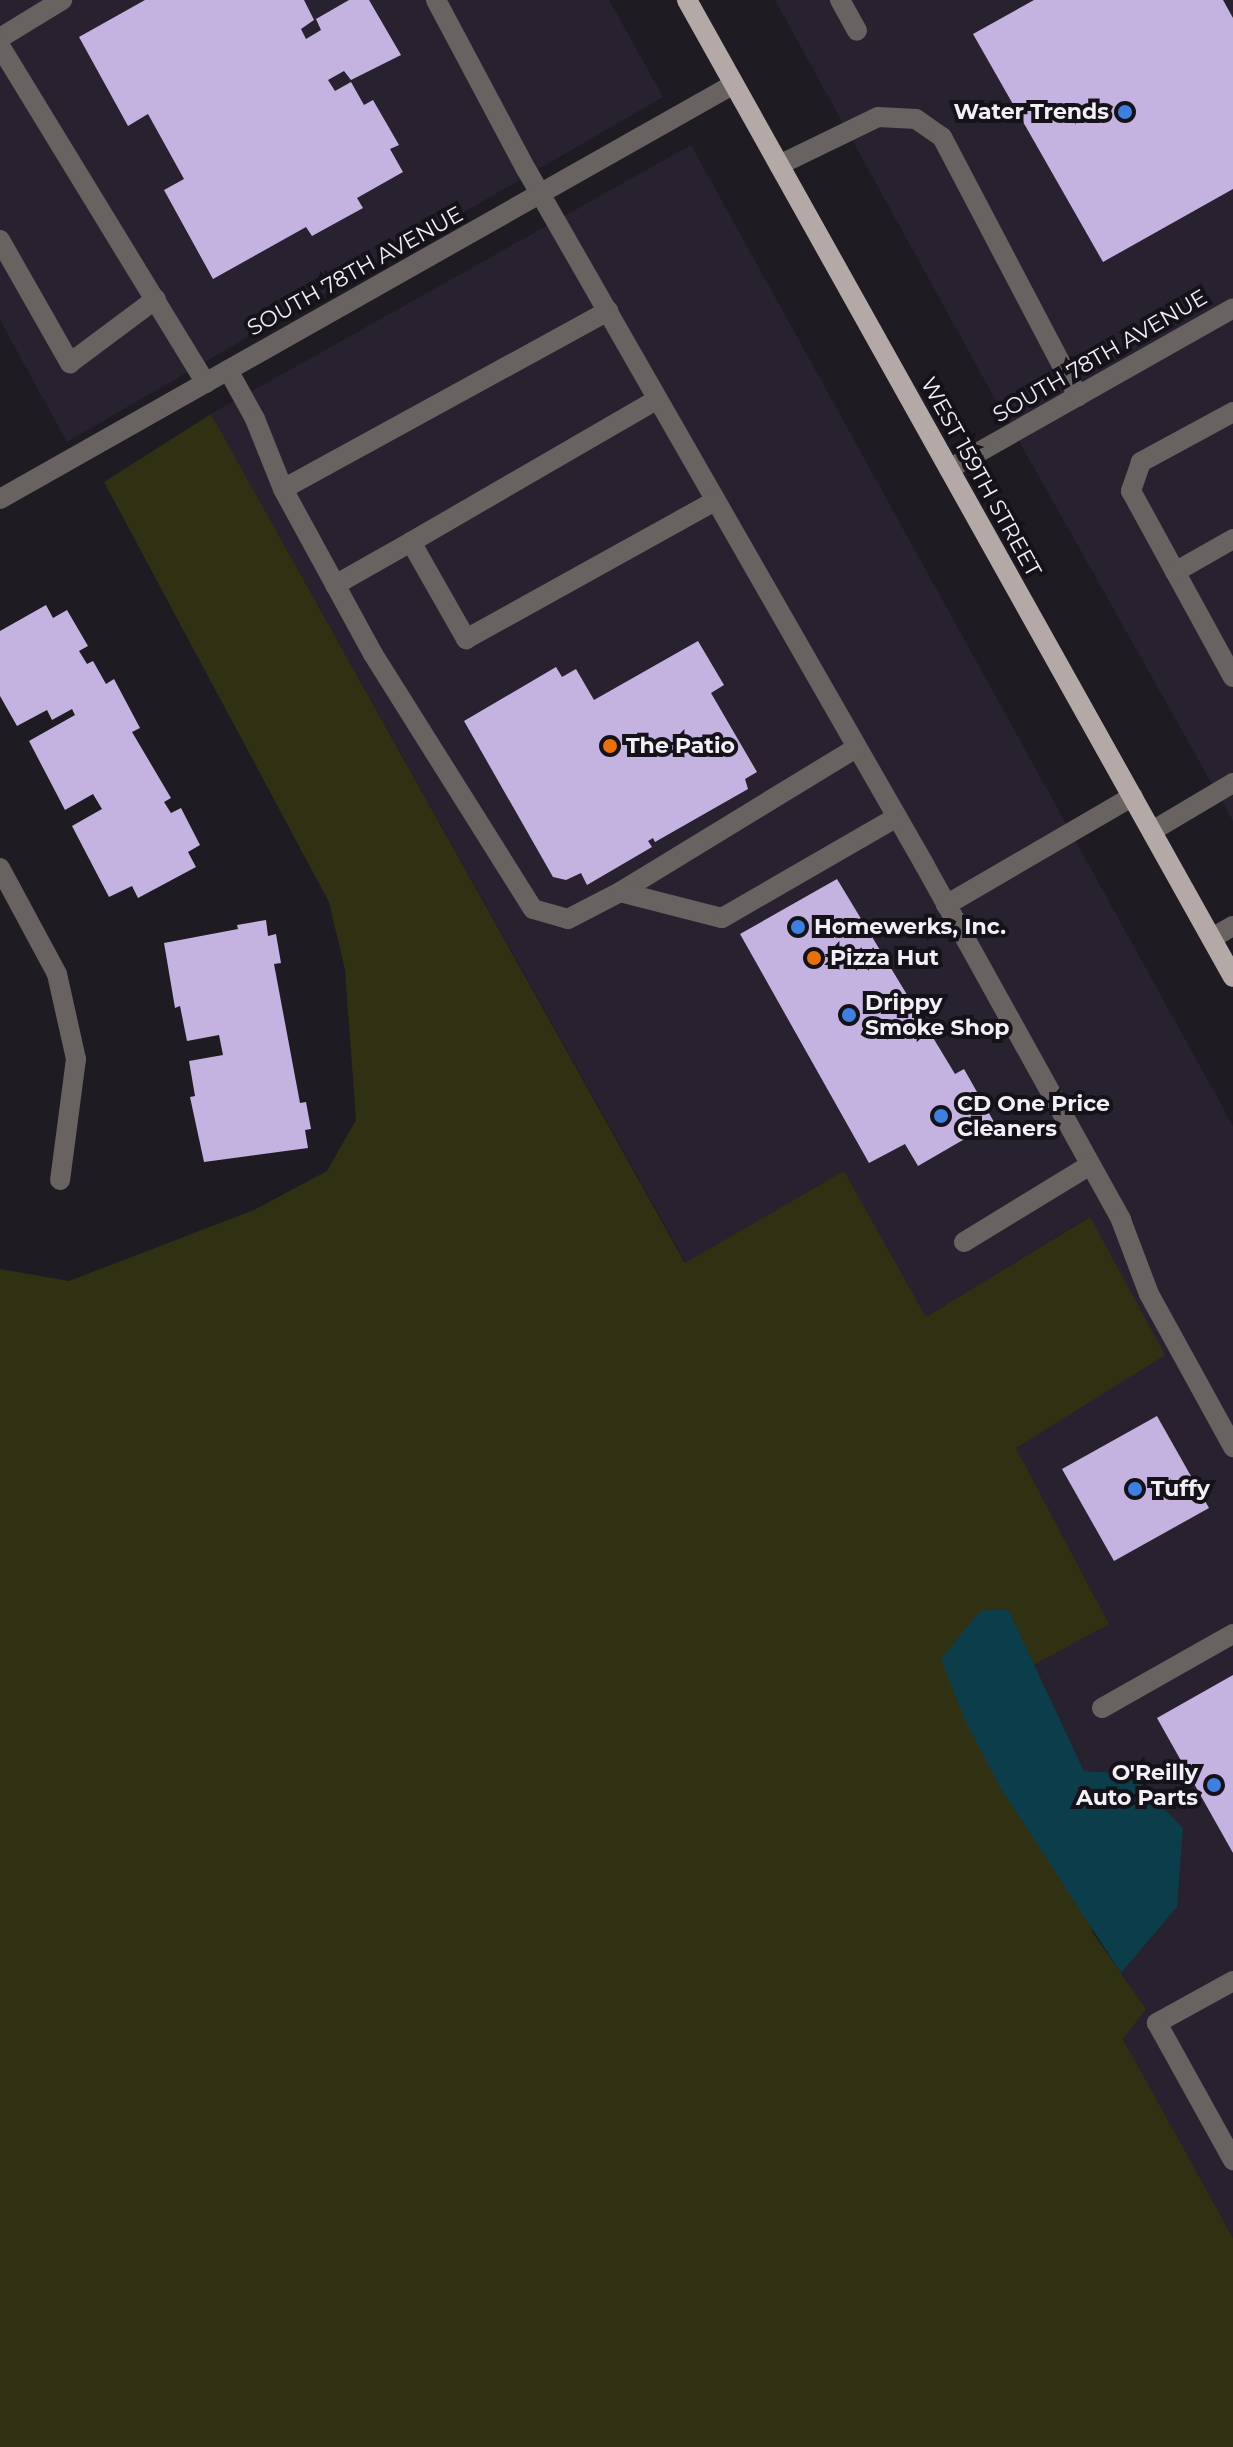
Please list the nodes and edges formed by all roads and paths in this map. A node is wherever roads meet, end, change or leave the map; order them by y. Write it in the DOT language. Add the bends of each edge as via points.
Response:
graph roads {
  1 [pos="62,0"];
  2 [pos="436,0"];
  3 [pos="840,0"];
  4 [pos="693,2"];
  5 [pos="857,31"];
  6 [pos="0,38"];
  7 [pos="0,46"];
  8 [pos="734,84"];
  9 [pos="779,165"];
  10 [pos="542,193"];
  11 [pos="0,240"];
  12 [pos="156,299"];
  13 [pos="1233,308"];
  14 [pos="608,311"];
  15 [pos="228,370"];
  16 [pos="206,383"];
  17 [pos="1078,396"];
  18 [pos="658,399"];
  19 [pos="1233,412"];
  20 [pos="949,469"];
  21 [pos="283,489"];
  22 [pos="0,499"];
  23 [pos="715,501"];
  24 [pos="1233,539"];
  25 [pos="411,542"];
  26 [pos="1175,572"];
  27 [pos="335,585"];
  28 [pos="1233,677"];
  29 [pos="856,748"];
  30 [pos="1233,784"];
  31 [pos="1133,796"];
  32 [pos="897,817"];
  33 [pos="1152,831"];
  34 [pos="0,868"];
  35 [pos="620,892"];
  36 [pos="946,905"];
  37 [pos="1233,926"];
  38 [pos="1212,938"];
  39 [pos="1233,977"];
  40 [pos="1090,1165"];
  41 [pos="60,1180"];
  42 [pos="964,1242"];
  43 [pos="1233,1447"];
  44 [pos="1233,1634"];
  45 [pos="1102,1708"];
  46 [pos="1233,1981"];
  47 [pos="1233,2160"];
  1 -- 6 [label="street"];
  2 -- 10 [label="street"];
  3 -- 5 [label="street"];
  4 -- 8 [label="main road, WEST 159TH STREET"];
  7 -- 12 [label="street"];
  8 -- 9 [label="main road, WEST 159TH STREET"];
  8 -- 10 [label="street, SOUTH 78TH AVENUE"];
  9 -- 17 [label="street" via="878,117 916,119 942,137"];
  9 -- 20 [label="main road, WEST 159TH STREET"];
  10 -- 14 [label="street"];
  10 -- 15 [label="street, SOUTH 78TH AVENUE"];
  11 -- 12 [label="street" via="70,363"];
  12 -- 16 [label="street"];
  13 -- 17 [label="street, SOUTH 78TH AVENUE"];
  14 -- 18 [label="street"];
  14 -- 21 [label="street"];
  15 -- 16 [label="street, SOUTH 78TH AVENUE"];
  15 -- 21 [label="street"];
  16 -- 22 [label="street, SOUTH 78TH AVENUE"];
  17 -- 20 [label="street, SOUTH 78TH AVENUE"];
  18 -- 23 [label="street"];
  18 -- 25 [label="street"];
  19 -- 26 [label="street" via="1141,462 1131,491"];
  20 -- 31 [label="main road, WEST 159TH STREET"];
  21 -- 27 [label="street"];
  23 -- 25 [label="street" via="466,639"];
  23 -- 29 [label="street"];
  24 -- 26 [label="street"];
  25 -- 27 [label="street"];
  26 -- 28 [label="street"];
  27 -- 35 [label="street" via="533,909 568,919"];
  29 -- 32 [label="street"];
  29 -- 35 [label="street"];
  30 -- 33 [label="street"];
  31 -- 33 [label="main road, WEST 159TH STREET"];
  31 -- 36 [label="street"];
  32 -- 35 [label="street" via="722,918"];
  32 -- 36 [label="street"];
  33 -- 38 [label="main road, WEST 159TH STREET"];
  34 -- 41 [label="street" via="57,974 76,1059"];
  36 -- 40 [label="street"];
  37 -- 38 [label="street"];
  38 -- 39 [label="main road, WEST 159TH STREET"];
  40 -- 42 [label="street"];
  40 -- 43 [label="street" via="1121,1220 1149,1294"];
  44 -- 45 [label="street"];
  46 -- 47 [label="street" via="1157,2023"];
}
